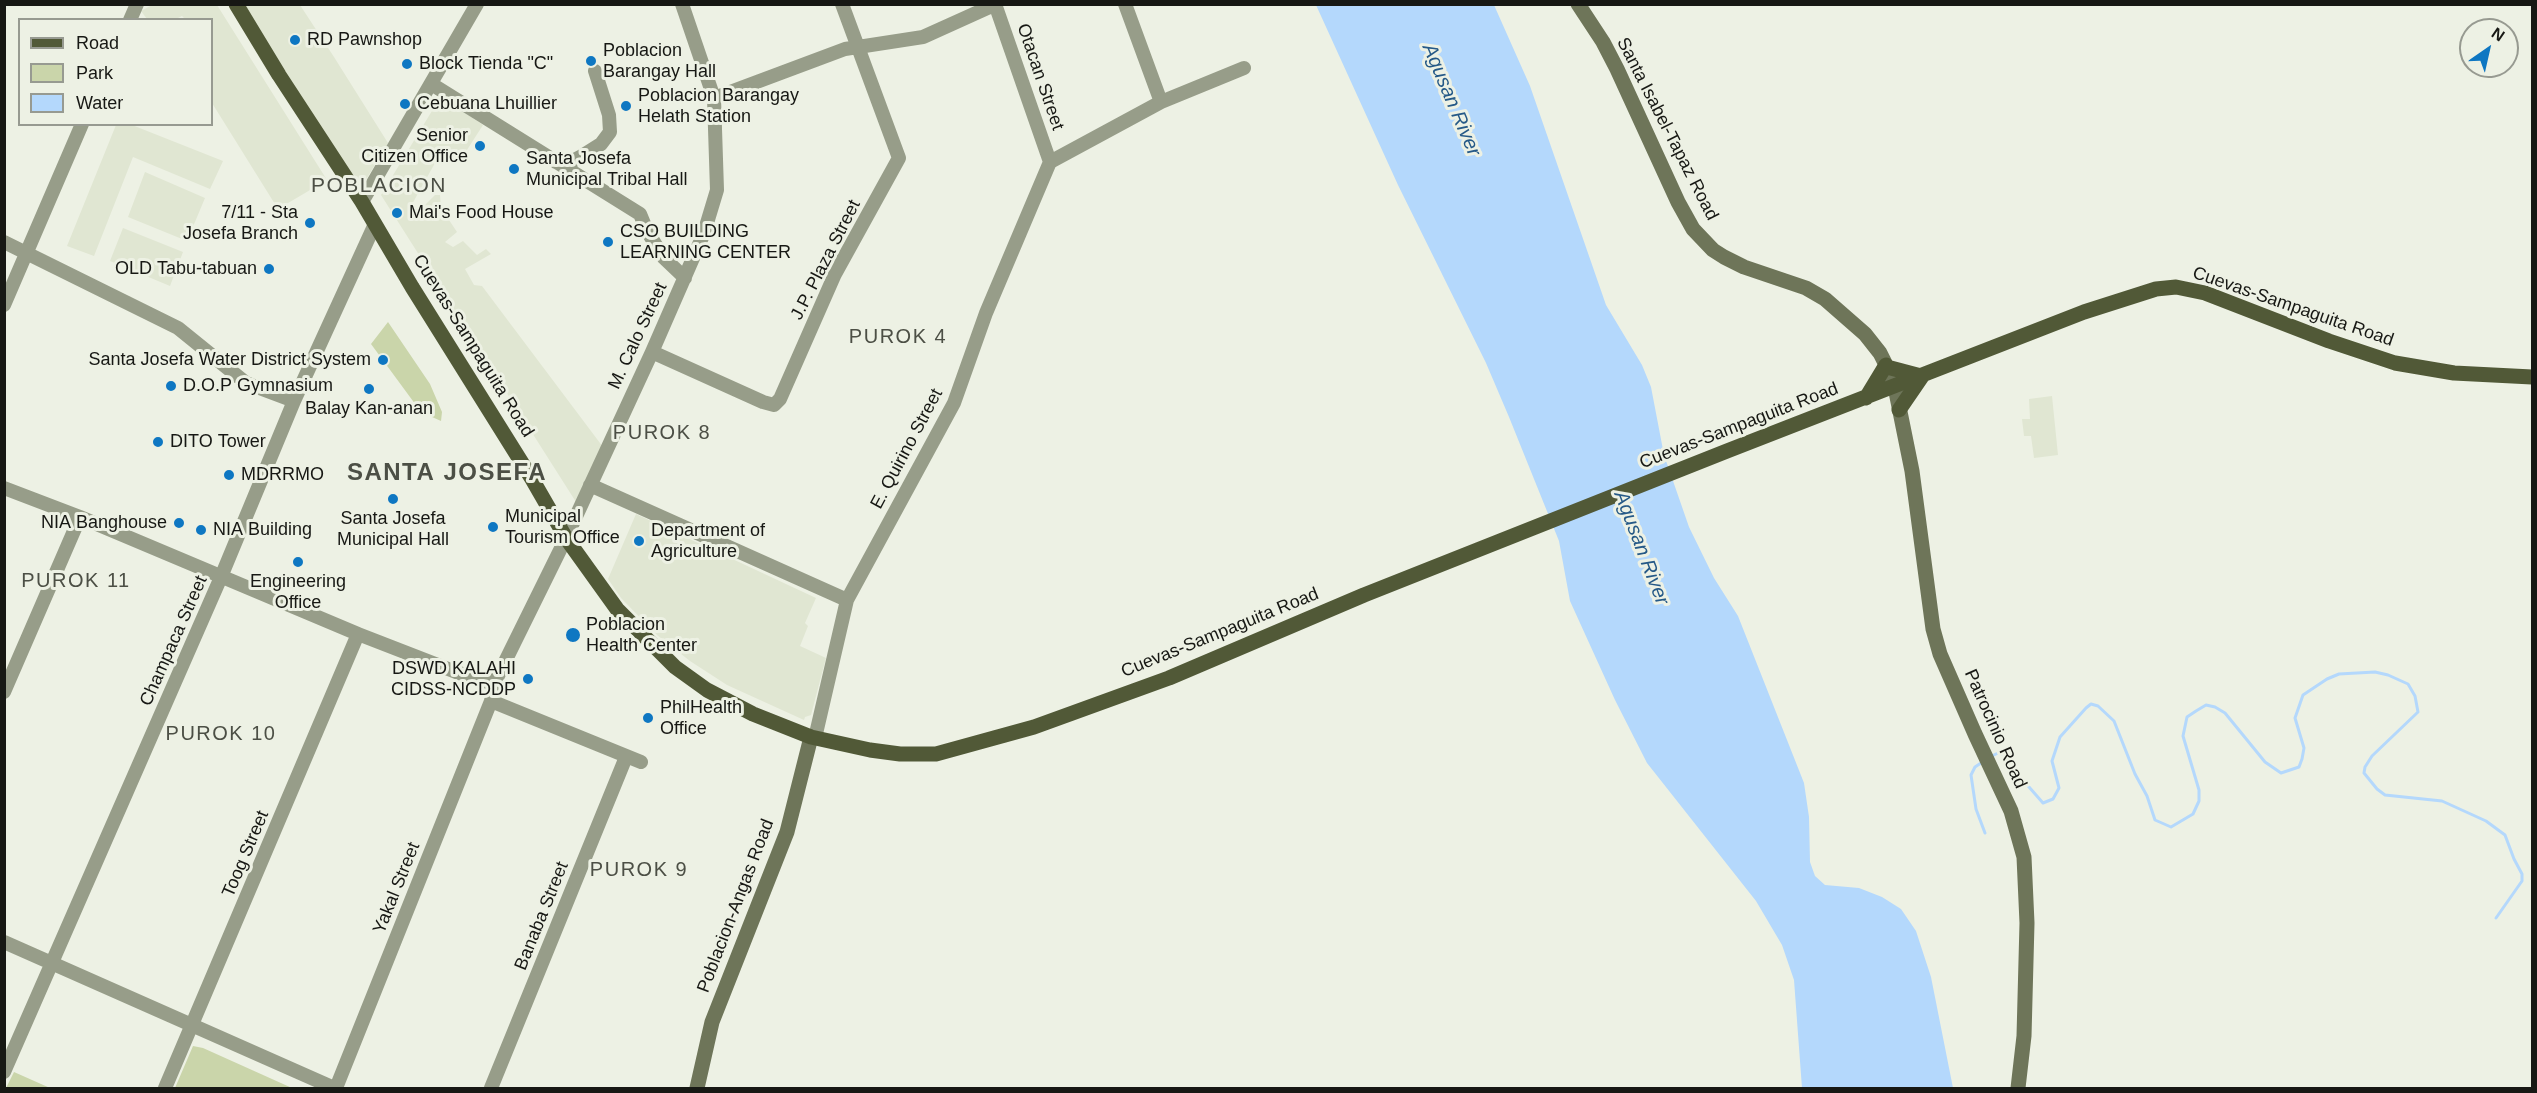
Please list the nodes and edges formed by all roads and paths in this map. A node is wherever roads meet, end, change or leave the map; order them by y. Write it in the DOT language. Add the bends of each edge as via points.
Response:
graph roads {
  1 [pos="137,4"];
  2 [pos="236,4"];
  3 [pos="477,4"];
  4 [pos="682,4"];
  5 [pos="842,4"];
  6 [pos="1125,4"];
  7 [pos="1578,4"];
  8 [pos="996,5"];
  9 [pos="131,18"];
  10 [pos="860,47"];
  11 [pos="1244,69"];
  12 [pos="595,71"];
  13 [pos="433,84"];
  14 [pos="714,98"];
  15 [pos="1161,102"];
  16 [pos="81,126"];
  17 [pos="556,162"];
  18 [pos="1050,162"];
  19 [pos="362,202"];
  20 [pos="375,224"];
  21 [pos="4,242"];
  22 [pos="27,253"];
  23 [pos="685,278"];
  24 [pos="4,305"];
  25 [pos="652,352"];
  26 [pos="1886,366"];
  27 [pos="1922,376"];
  28 [pos="2532,377"];
  29 [pos="1895,387"];
  30 [pos="1867,398"];
  31 [pos="294,401"];
  32 [pos="1899,410"];
  33 [pos="590,485"];
  34 [pos="4,488"];
  35 [pos="80,517"];
  36 [pos="566,538"];
  37 [pos="221,577"];
  38 [pos="847,600"];
  39 [pos="358,634"];
  40 [pos="495,684"];
  41 [pos="4,692"];
  42 [pos="491,701"];
  43 [pos="813,737"];
  44 [pos="626,758"];
  45 [pos="640,762"];
  46 [pos="4,942"];
  47 [pos="51,963"];
  48 [pos="192,1027"];
  49 [pos="4,1072"];
  50 [pos="165,1089"];
  51 [pos="335,1089"];
  52 [pos="491,1089"];
  53 [pos="698,1089"];
  54 [pos="2018,1089"];
  1 -- 9 [label="street"];
  2 -- 19 [label="main road, Cuevas-Sampaguita Road"];
  3 -- 13 [label="street"];
  4 -- 14 [label="street, M. Calo Street"];
  5 -- 10 [label="street, J.P. Plaza Street"];
  6 -- 15 [label="street"];
  7 -- 26 [label="street, Santa Isabel-Tapaz Road" via="1617,69 1693,229 1724,257 1825,299 1865,334"];
  8 -- 10 [label="street" via="923,37"];
  8 -- 18 [label="street, Otacan Street"];
  10 -- 14 [label="street" via="828,55"];
  10 -- 25 [label="street, J.P. Plaza Street" via="899,158 835,274 780,399 774,405 763,402"];
  11 -- 15 [label="street"];
  12 -- 17 [label="street" via="609,115 609,132 601,144 582,156 567,164"];
  13 -- 17 [label="street"];
  13 -- 19 [label="street"];
  14 -- 23 [label="street, M. Calo Street" via="717,190"];
  15 -- 18 [label="street"];
  16 -- 22 [label="street"];
  17 -- 23 [label="street" via="640,214 664,258"];
  18 -- 38 [label="street, E. Quirino Street" via="986,313 954,403"];
  19 -- 20 [label="main road, Cuevas-Sampaguita Road"];
  20 -- 31 [label="street, Champaca Street"];
  20 -- 36 [label="main road, Cuevas-Sampaguita Road"];
  21 -- 22 [label="street"];
  22 -- 24 [label="street"];
  22 -- 31 [label="street" via="178,328 246,383"];
  23 -- 25 [label="street, M. Calo Street"];
  25 -- 33 [label="street, M. Calo Street"];
  26 -- 27 [label="main road"];
  26 -- 29 [label="street, Santa Isabel-Tapaz Road"];
  26 -- 30 [label="main road"];
  27 -- 28 [label="main road, Cuevas-Sampaguita Road" via="2111,302 2176,287 2205,293 2395,363 2454,373"];
  27 -- 29 [label="main road, Cuevas-Sampaguita Road"];
  27 -- 32 [label="main road"];
  29 -- 30 [label="main road, Cuevas-Sampaguita Road"];
  29 -- 32 [label="street, Patrocinio Road"];
  30 -- 32 [label="main road"];
  30 -- 43 [label="main road, Cuevas-Sampaguita Road" via="1518,532 1169,678 1035,727 921,755 870,750"];
  31 -- 37 [label="street, Champaca Street"];
  32 -- 54 [label="street, Patrocinio Road" via="1912,471 1933,629 1974,734 2011,811 2024,857 2027,923 2024,1036"];
  33 -- 36 [label="street, M. Calo Street"];
  33 -- 38 [label="street"];
  34 -- 35 [label="street"];
  35 -- 37 [label="street"];
  35 -- 41 [label="street"];
  36 -- 40 [label="street"];
  36 -- 43 [label="main road, Cuevas-Sampaguita Road" via="617,609 675,667 737,707"];
  37 -- 39 [label="street"];
  37 -- 47 [label="street, Champaca Street"];
  38 -- 43 [label="street, E. Quirino Street"];
  39 -- 40 [label="street"];
  39 -- 48 [label="street, Toog Street"];
  40 -- 42 [label="street, Yakal Street"];
  42 -- 44 [label="street"];
  42 -- 51 [label="street, Yakal Street"];
  43 -- 53 [label="street, Poblacion-Angas Road" via="787,832 712,1022"];
  44 -- 45 [label="street"];
  44 -- 52 [label="street, Banaba Street"];
  46 -- 47 [label="street"];
  47 -- 48 [label="street"];
  47 -- 49 [label="street, Champaca Street"];
  48 -- 50 [label="street, Toog Street"];
  48 -- 51 [label="street"];
}
